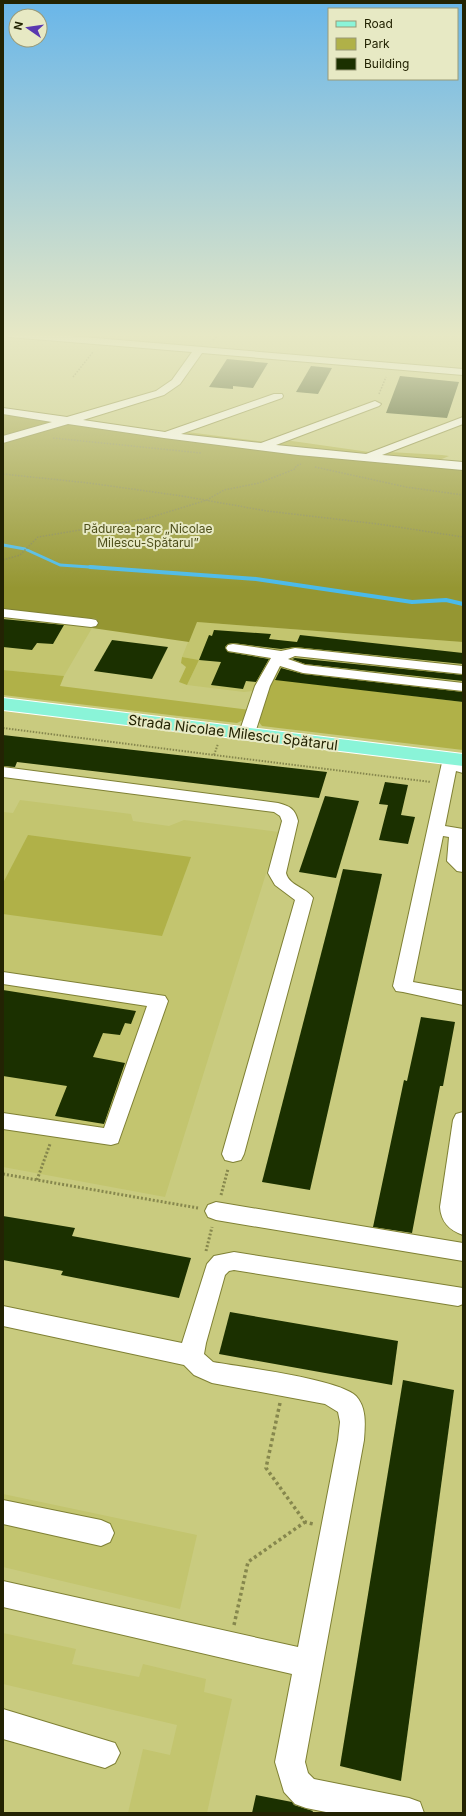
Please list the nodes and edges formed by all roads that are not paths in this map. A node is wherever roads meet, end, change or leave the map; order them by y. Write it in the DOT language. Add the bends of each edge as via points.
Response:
graph roads {
  1 [pos="49,419"];
  2 [pos="71,419"];
  3 [pos="212,419"];
  4 [pos="335,419"];
  5 [pos="463,420"];
  6 [pos="63,421"];
  7 [pos="164,435"];
  8 [pos="3,440"];
  9 [pos="260,446"];
  10 [pos="369,456"];
  11 [pos="463,466"];
  12 [pos="3,613"];
  13 [pos="91,623"];
  14 [pos="234,648"];
  15 [pos="280,658"];
  16 [pos="463,670"];
  17 [pos="463,687"];
  18 [pos="3,704"];
  19 [pos="247,733"];
  20 [pos="459,762"];
  21 [pos="3,772"];
  22 [pos="435,829"];
  23 [pos="463,866"];
  24 [pos="3,978"];
  25 [pos="463,998"];
  26 [pos="463,1120"];
  27 [pos="3,1121"];
  28 [pos="233,1154"];
  29 [pos="216,1211"];
  30 [pos="463,1226"];
  31 [pos="463,1252"];
  32 [pos="458,1296"];
  33 [pos="3,1316"];
  34 [pos="192,1356"];
  35 [pos="3,1512"];
  36 [pos="101,1533"];
  37 [pos="3,1594"];
  38 [pos="307,1663"];
  39 [pos="3,1724"];
  40 [pos="106,1753"];
  41 [pos="409,1813"];
  1 -- 6 [label="street"];
  2 -- 6 [label="street"];
  3 -- 7 [label="street"];
  4 -- 9 [label="street"];
  5 -- 10 [label="street"];
  6 -- 7 [label="street"];
  6 -- 8 [label="street"];
  7 -- 9 [label="street"];
  9 -- 10 [label="street"];
  10 -- 11 [label="street"];
  12 -- 13 [label="street"];
  14 -- 15 [label="street"];
  15 -- 16 [label="street" via="295,652"];
  15 -- 17 [label="street" via="303,669"];
  15 -- 19 [label="street" via="270,674"];
  18 -- 19 [label="main road, Strada Nicolae Milescu Spătarul"];
  19 -- 20 [label="main road, Strada Nicolae Milescu Spătarul"];
  20 -- 22 [label="street" via="445,784"];
  21 -- 28 [label="street" via="278,808 288,813 290,822 277,873 278,879 304,898 304,903"];
  22 -- 23 [label="street" via="458,833 456,861"];
  22 -- 25 [label="street" via="403,986"];
  24 -- 27 [label="street" via="158,1001 111,1137"];
  26 -- 30 [label="street" via="451,1207 455,1221"];
  29 -- 31 [label="street"];
  32 -- 34 [label="street" via="234,1261 222,1263 215,1271"];
  33 -- 34 [label="street"];
  34 -- 38 [label="street" via="196,1363 212,1372 326,1393 339,1398 349,1407 354,1420"];
  35 -- 36 [label="street"];
  37 -- 38 [label="street"];
  38 -- 41 [label="street" via="290,1762 295,1781 306,1793"];
  39 -- 40 [label="street"];
}
